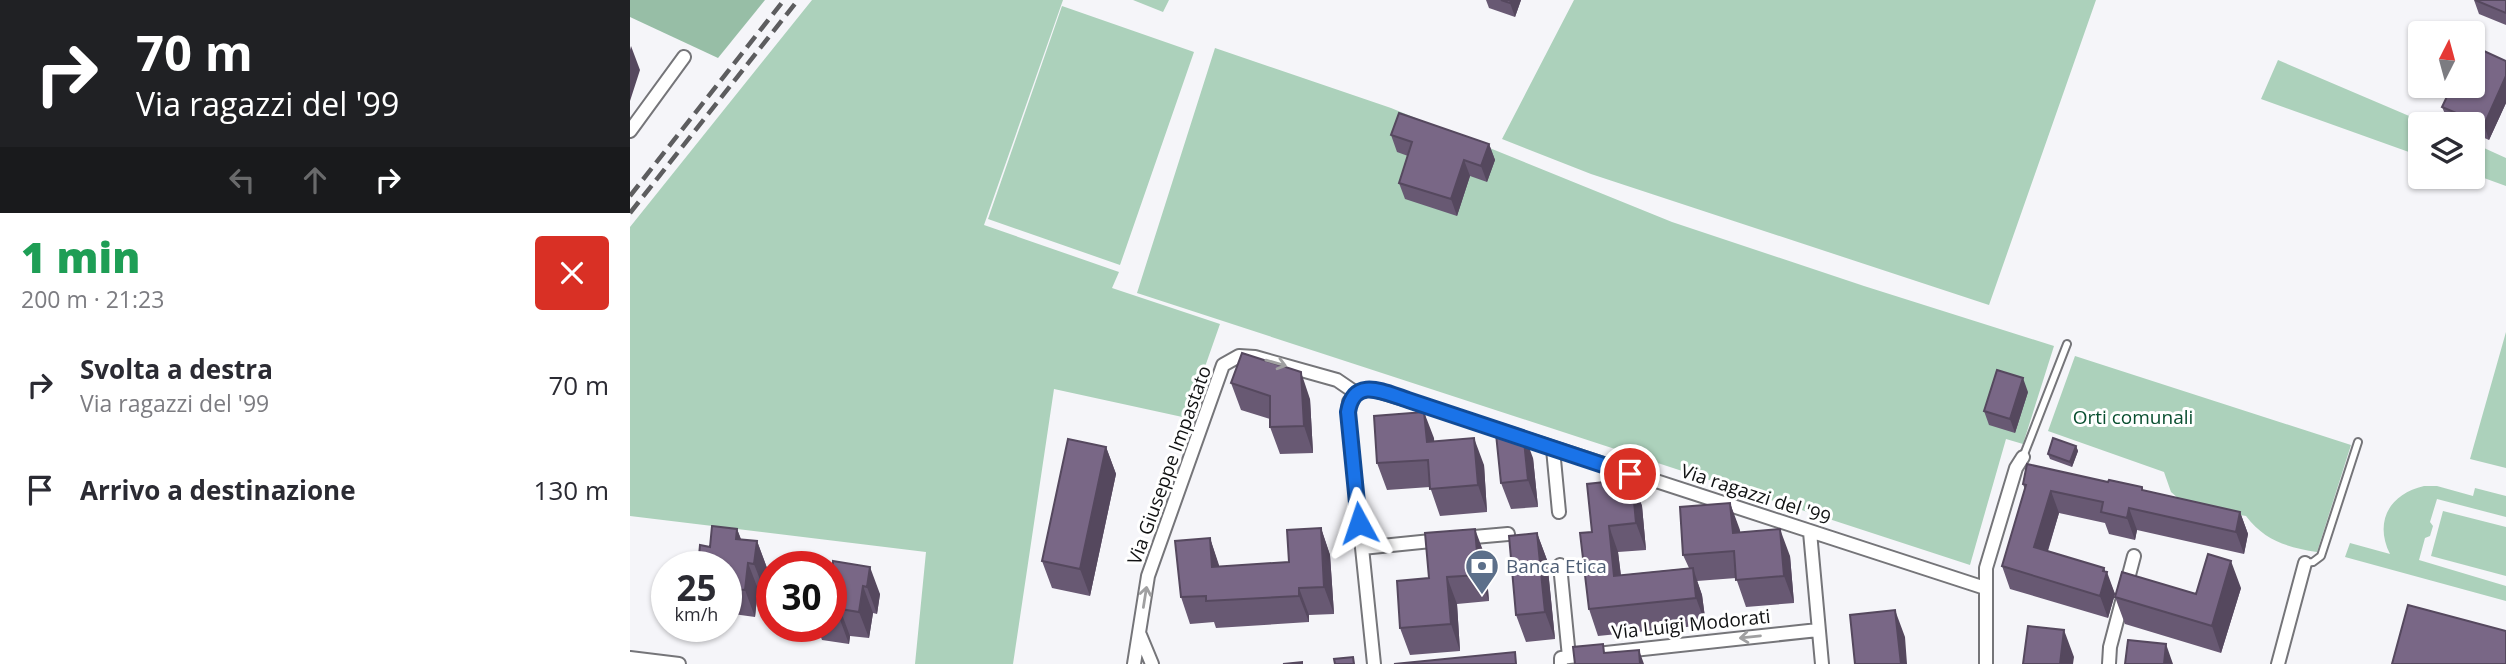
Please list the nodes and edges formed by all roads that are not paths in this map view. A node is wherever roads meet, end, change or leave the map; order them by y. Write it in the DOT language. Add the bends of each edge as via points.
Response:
graph roads {
  1 [pos="684,57"];
  2 [pos="630,131"];
  3 [pos="2067,344"];
  4 [pos="1356,393"];
  5 [pos="2358,442"];
  6 [pos="1553,449"];
  7 [pos="2023,457"];
  8 [pos="1559,512"];
  9 [pos="1810,532"];
  10 [pos="1508,534"];
  11 [pos="1362,548"];
  12 [pos="2134,556"];
  13 [pos="2305,563"];
  14 [pos="1560,565"];
  15 [pos="1985,589"];
  16 [pos="1818,630"];
  17 [pos="1139,634"];
  18 [pos="630,658"];
  19 [pos="1565,660"];
  20 [pos="680,664"];
  21 [pos="1134,664"];
  22 [pos="1152,664"];
  23 [pos="1374,664"];
  24 [pos="1822,664"];
  25 [pos="1986,664"];
  26 [pos="2109,664"];
  27 [pos="2278,664"];
  1 -- 2 [label="street"];
  3 -- 7 [label="lane"];
  4 -- 6 [label="street, Via ragazzi del '99" via="1371,389"];
  4 -- 11 [label="street" via="1348,412"];
  17 -- 4 [label="street, Via Giuseppe Impastato, one-way" via="1149,576 1223,365 1239,356 1255,356 1337,380"];
  5 -- 13 [label="lane" via="2321,556"];
  6 -- 8 [label="street"];
  6 -- 9 [label="street, Via ragazzi del '99"];
  7 -- 15 [label="street" via="1986,568"];
  9 -- 15 [label="street, Via ragazzi del '99"];
  9 -- 16 [label="street"];
  10 -- 11 [label="street"];
  11 -- 23 [label="street"];
  12 -- 26 [label="street"];
  13 -- 27 [label="street"];
  14 -- 19 [label="street"];
  15 -- 25 [label="street"];
  16 -- 19 [label="street, Via Luigi Modorati, one-way"];
  16 -- 24 [label="street"];
  17 -- 21 [label="street, Via Giuseppe Impastato"];
  17 -- 22 [label="street"];
  18 -- 20 [label="street"];
}
